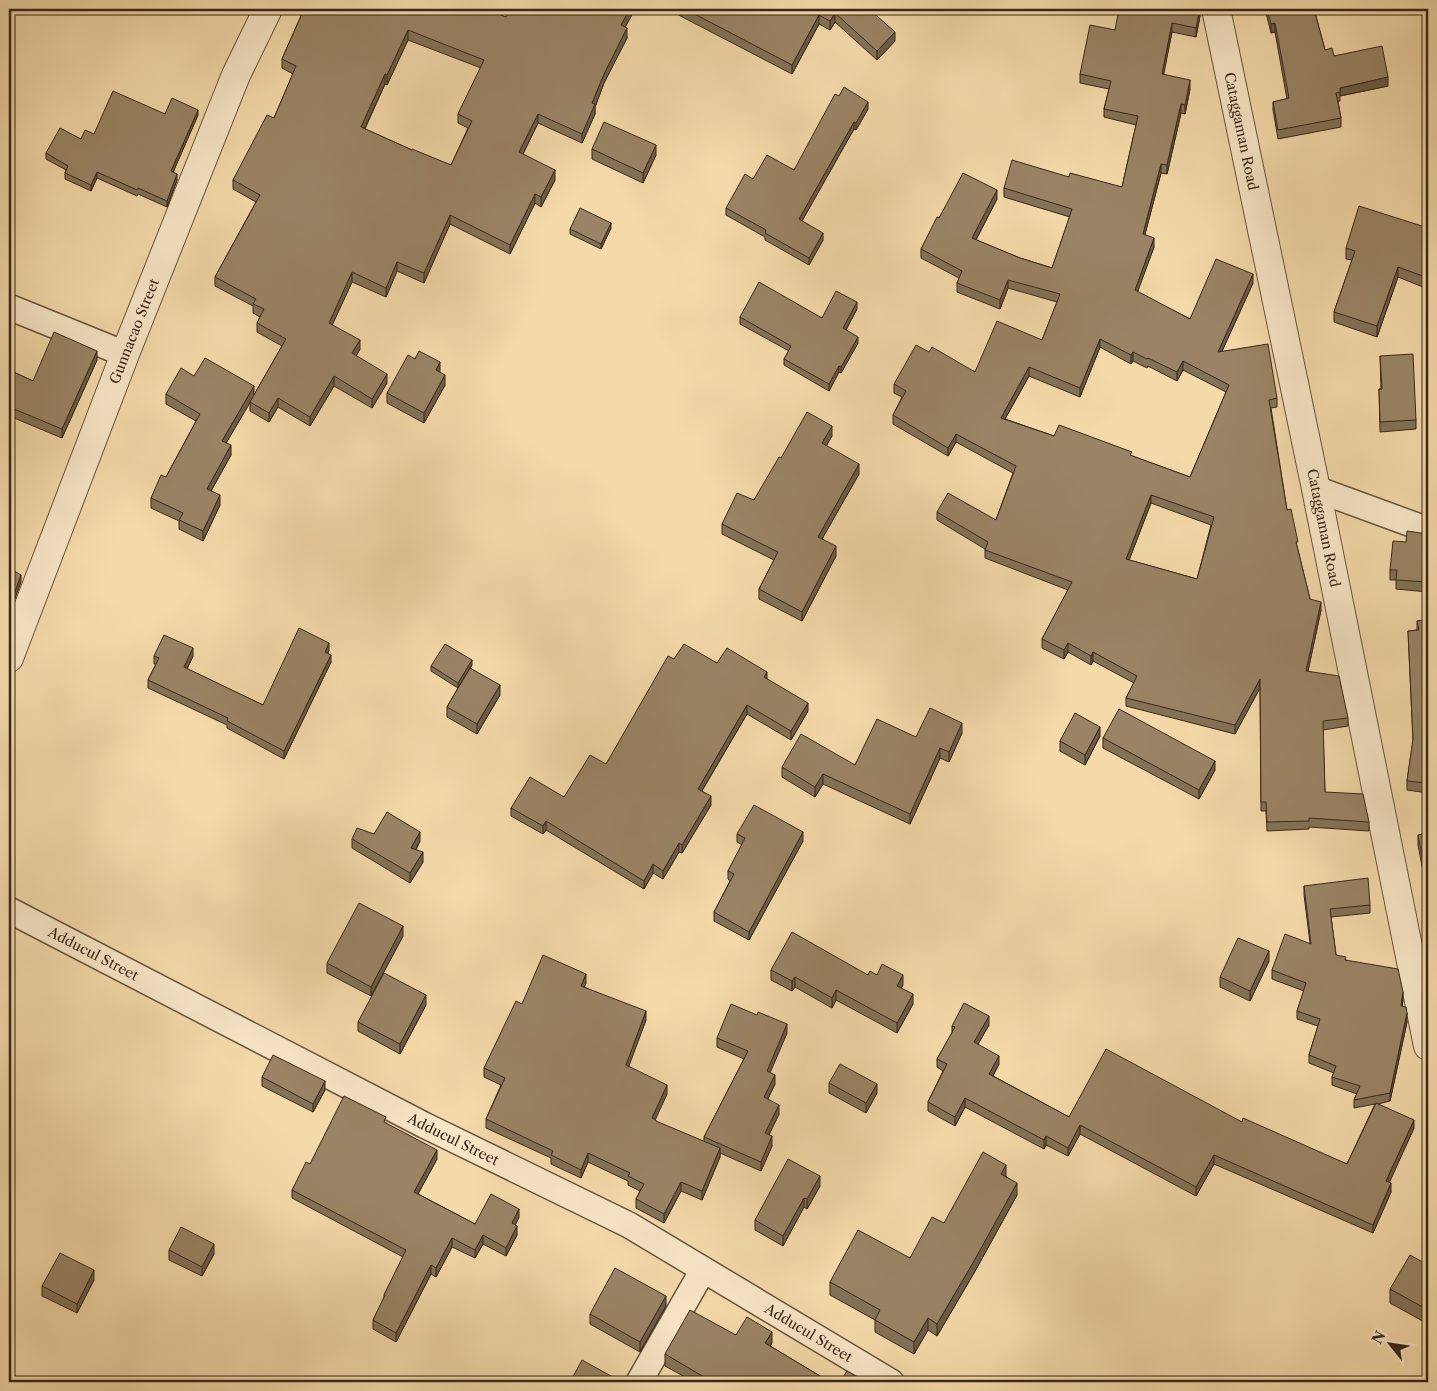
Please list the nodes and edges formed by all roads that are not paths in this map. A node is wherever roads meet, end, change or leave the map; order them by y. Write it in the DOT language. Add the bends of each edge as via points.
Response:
graph roads {
  1 [pos="268,9"];
  2 [pos="1216,9"];
  3 [pos="9,307"];
  4 [pos="125,354"];
  5 [pos="1316,489"];
  6 [pos="1428,530"];
  7 [pos="9,658"];
  8 [pos="9,910"];
  9 [pos="1428,1046"];
  10 [pos="703,1270"];
  11 [pos="639,1382"];
  12 [pos="891,1382"];
  1 -- 4 [label="street, Gunnacao Street" via="236,75"];
  2 -- 5 [label="street, Cataggaman Road"];
  3 -- 4 [label="street"];
  4 -- 7 [label="street, Gunnacao Street"];
  5 -- 6 [label="street"];
  5 -- 9 [label="street, Cataggaman Road"];
  8 -- 10 [label="street, Adducul Street" via="424,1125 629,1225"];
  10 -- 11 [label="street"];
  10 -- 12 [label="street, Adducul Street"];
}
